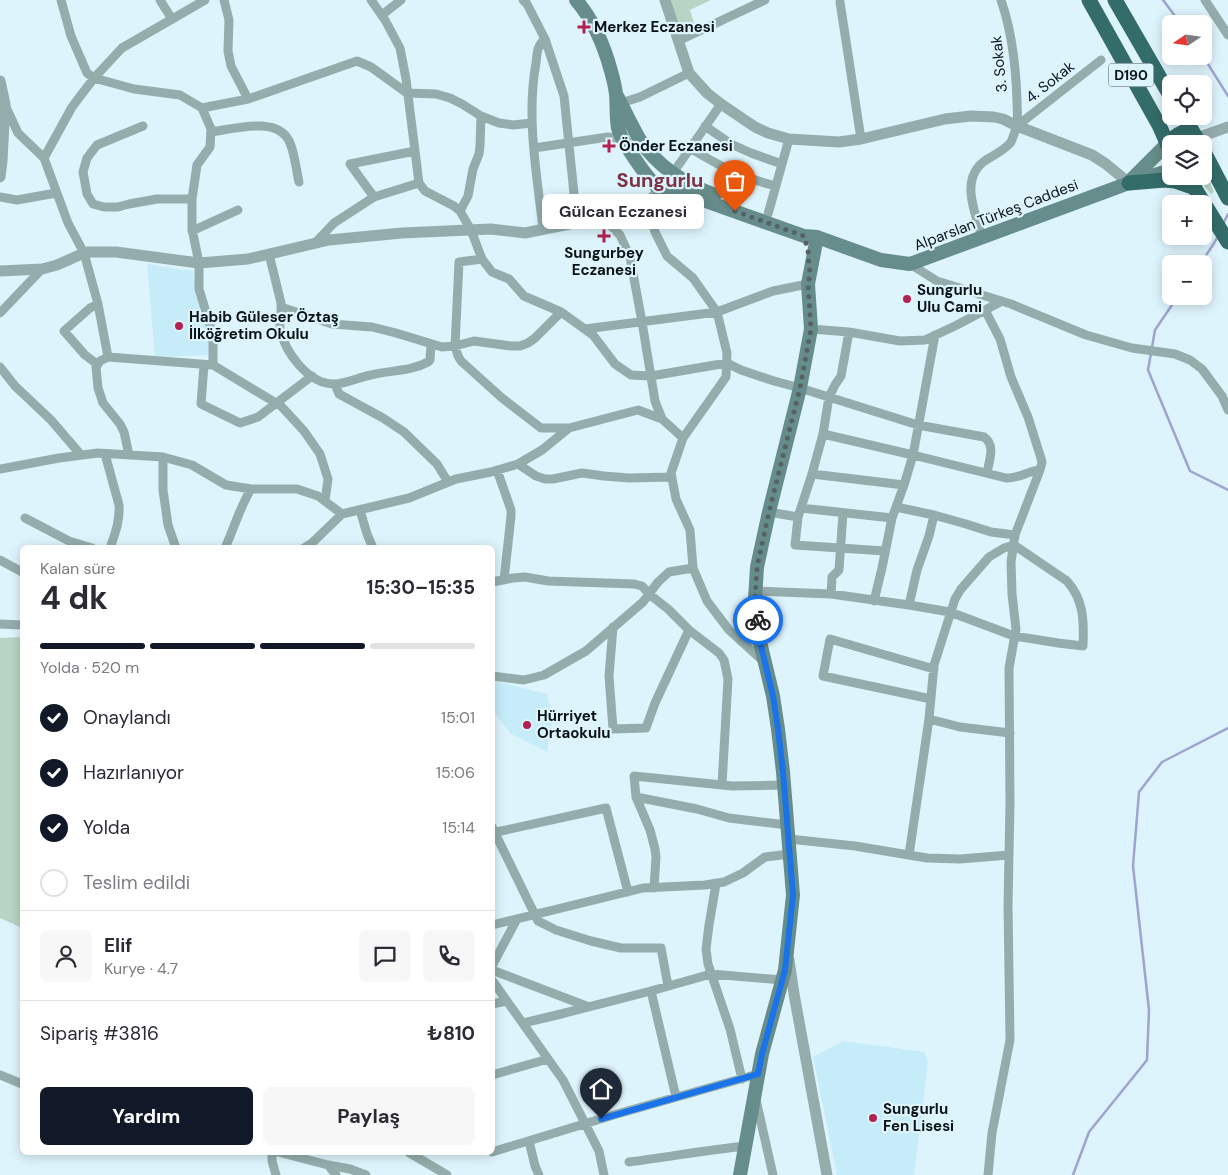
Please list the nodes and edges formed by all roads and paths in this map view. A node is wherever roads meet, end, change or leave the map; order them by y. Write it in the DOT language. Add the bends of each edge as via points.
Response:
graph roads {
  1 [pos="62,0"];
  2 [pos="160,0"];
  3 [pos="205,0"];
  4 [pos="224,0"];
  5 [pos="371,0"];
  6 [pos="402,0"];
  7 [pos="523,0"];
  8 [pos="576,0"];
  9 [pos="665,0"];
  10 [pos="765,0"];
  11 [pos="1001,0"];
  12 [pos="1089,0"];
  13 [pos="1114,0"];
  14 [pos="1205,0"];
  15 [pos="841,1"];
  16 [pos="382,15"];
  17 [pos="172,19"];
  18 [pos="1228,35"];
  19 [pos="545,39"];
  20 [pos="678,41"];
  21 [pos="1101,60"];
  22 [pos="689,73"];
  23 [pos="94,78"];
  24 [pos="1162,81"];
  25 [pos="0,82"];
  26 [pos="408,93"];
  27 [pos="248,98"];
  28 [pos="618,98"];
  29 [pos="3,104"];
  30 [pos="721,104"];
  31 [pos="202,108"];
  32 [pos="480,116"];
  33 [pos="532,124"];
  34 [pos="143,126"];
  35 [pos="705,126"];
  36 [pos="1017,126"];
  37 [pos="1228,126"];
  38 [pos="210,132"];
  39 [pos="1163,135"];
  40 [pos="1204,135"];
  41 [pos="638,136"];
  42 [pos="622,138"];
  43 [pos="789,139"];
  44 [pos="861,139"];
  45 [pos="569,143"];
  46 [pos="534,148"];
  47 [pos="690,148"];
  48 [pos="415,151"];
  49 [pos="1162,154"];
  50 [pos="44,158"];
  51 [pos="782,164"];
  52 [pos="1212,169"];
  53 [pos="671,171"];
  54 [pos="1162,173"];
  55 [pos="0,177"];
  56 [pos="648,177"];
  57 [pos="299,182"];
  58 [pos="419,183"];
  59 [pos="1129,183"];
  60 [pos="776,186"];
  61 [pos="1195,187"];
  62 [pos="664,191"];
  63 [pos="1224,192"];
  64 [pos="56,193"];
  65 [pos="0,197"];
  66 [pos="374,197"];
  67 [pos="192,199"];
  68 [pos="647,203"];
  69 [pos="238,210"];
  70 [pos="460,211"];
  71 [pos="768,214"];
  72 [pos="602,217"];
  73 [pos="577,223"];
  74 [pos="472,230"];
  75 [pos="543,230"];
  76 [pos="192,231"];
  77 [pos="810,237"];
  78 [pos="982,237"];
  79 [pos="1228,242"];
  80 [pos="314,244"];
  81 [pos="84,253"];
  82 [pos="270,254"];
  83 [pos="482,259"];
  84 [pos="199,263"];
  85 [pos="910,264"];
  86 [pos="42,269"];
  87 [pos="0,271"];
  88 [pos="809,279"];
  89 [pos="1002,301"];
  90 [pos="98,304"];
  91 [pos="282,307"];
  92 [pos="985,310"];
  93 [pos="561,312"];
  94 [pos="717,312"];
  95 [pos="0,313"];
  96 [pos="642,322"];
  97 [pos="585,329"];
  98 [pos="811,329"];
  99 [pos="849,332"];
  100 [pos="935,335"];
  101 [pos="431,344"];
  102 [pos="455,346"];
  103 [pos="108,357"];
  104 [pos="726,363"];
  105 [pos="97,364"];
  106 [pos="209,365"];
  107 [pos="0,367"];
  108 [pos="312,376"];
  109 [pos="651,376"];
  110 [pos="335,384"];
  111 [pos="800,388"];
  112 [pos="830,397"];
  113 [pos="277,403"];
  114 [pos="1228,410"];
  115 [pos="662,420"];
  116 [pos="918,425"];
  117 [pos="569,428"];
  118 [pos="823,434"];
  119 [pos="683,438"];
  120 [pos="105,454"];
  121 [pos="81,455"];
  122 [pos="129,455"];
  123 [pos="913,455"];
  124 [pos="163,457"];
  125 [pos="518,464"];
  126 [pos="0,470"];
  127 [pos="497,470"];
  128 [pos="1040,470"];
  129 [pos="986,473"];
  130 [pos="812,474"];
  131 [pos="672,478"];
  132 [pos="448,482"];
  133 [pos="904,485"];
  134 [pos="250,488"];
  135 [pos="325,501"];
  136 [pos="896,507"];
  137 [pos="360,510"];
  138 [pos="769,512"];
  139 [pos="799,513"];
  140 [pos="843,513"];
  141 [pos="342,514"];
  142 [pos="934,515"];
  143 [pos="25,518"];
  144 [pos="892,518"];
  145 [pos="1015,540"];
  146 [pos="82,545"];
  147 [pos="111,545"];
  148 [pos="175,545"];
  149 [pos="227,545"];
  150 [pos="309,545"];
  151 [pos="372,545"];
  152 [pos="840,547"];
  153 [pos="885,551"];
  154 [pos="0,560"];
  155 [pos="693,568"];
  156 [pos="20,571"];
  157 [pos="504,580"];
  158 [pos="495,582"];
  159 [pos="756,591"];
  160 [pos="649,594"];
  161 [pos="831,594"];
  162 [pos="874,600"];
  163 [pos="909,604"];
  164 [pos="950,612"];
  165 [pos="0,624"];
  166 [pos="20,625"];
  167 [pos="614,627"];
  168 [pos="689,630"];
  169 [pos="1014,636"];
  170 [pos="766,664"];
  171 [pos="934,669"];
  172 [pos="495,676"];
  173 [pos="931,699"];
  174 [pos="929,719"];
  175 [pos="1010,733"];
  176 [pos="784,785"];
  177 [pos="722,786"];
  178 [pos="636,797"];
  179 [pos="495,831"];
  180 [pos="788,832"];
  181 [pos="495,835"];
  182 [pos="790,854"];
  183 [pos="909,855"];
  184 [pos="1009,855"];
  185 [pos="716,884"];
  186 [pos="654,888"];
  187 [pos="628,892"];
  188 [pos="534,915"];
  189 [pos="517,919"];
  190 [pos="495,924"];
  191 [pos="787,944"];
  192 [pos="495,960"];
  193 [pos="495,971"];
  194 [pos="711,974"];
  195 [pos="782,980"];
  196 [pos="495,984"];
  197 [pos="668,986"];
  198 [pos="651,991"];
  199 [pos="507,1001"];
  200 [pos="495,1003"];
  201 [pos="590,1007"];
  202 [pos="522,1023"];
  203 [pos="548,1059"];
  204 [pos="495,1074"];
  205 [pos="758,1074"];
  206 [pos="0,1075"];
  207 [pos="742,1079"];
  208 [pos="20,1083"];
  209 [pos="755,1095"];
  210 [pos="676,1097"];
  211 [pos="585,1124"];
  212 [pos="528,1141"];
  213 [pos="746,1146"];
  214 [pos="495,1151"];
  215 [pos="272,1155"];
  216 [pos="290,1155"];
  217 [pos="413,1155"];
  218 [pos="629,1162"];
  219 [pos="328,1165"];
  220 [pos="276,1175"];
  221 [pos="336,1175"];
  222 [pos="366,1175"];
  223 [pos="447,1175"];
  224 [pos="539,1175"];
  225 [pos="604,1175"];
  226 [pos="740,1175"];
  227 [pos="773,1175"];
  228 [pos="827,1175"];
  229 [pos="988,1175"];
  1 -- 23 [label="street" via="71,36 87,73"];
  2 -- 17 [label="street"];
  3 -- 17 [label="street"];
  4 -- 27 [label="street" via="229,20 231,66"];
  5 -- 16 [label="street"];
  6 -- 16 [label="street"];
  7 -- 19 [label="street"];
  8 -- 28 [label="main road" via="598,32"];
  9 -- 20 [label="street"];
  10 -- 20 [label="street"];
  11 -- 36 [label="street, 3. Sokak" via="1013,49"];
  12 -- 39 [label="highway, D190"];
  13 -- 24 [label="highway, D190"];
  14 -- 18 [label="street"];
  15 -- 44 [label="street"];
  16 -- 26 [label="street" via="400,48"];
  17 -- 23 [label="street" via="122,48"];
  19 -- 33 [label="street" via="539,45 533,77"];
  19 -- 45 [label="street" via="564,96"];
  20 -- 22 [label="street"];
  21 -- 36 [label="street, 4. Sokak"];
  22 -- 28 [label="street" via="640,97"];
  22 -- 30 [label="street"];
  23 -- 31 [label="street" via="134,89 180,95"];
  23 -- 50 [label="street" via="72,107"];
  25 -- 29 [label="street"];
  26 -- 27 [label="street" via="357,61"];
  26 -- 32 [label="street" via="444,96"];
  26 -- 48 [label="street"];
  27 -- 31 [label="street"];
  28 -- 41 [label="main road, Alparslan Türkeş Caddesi"];
  28 -- 42 [label="main road" via="617,122"];
  29 -- 50 [label="street" via="18,133"];
  29 -- 55 [label="street"];
  30 -- 35 [label="street"];
  30 -- 43 [label="street" via="755,127"];
  31 -- 38 [label="street"];
  32 -- 33 [label="street" via="506,124"];
  32 -- 70 [label="street" via="479,154 468,196"];
  33 -- 46 [label="street"];
  34 -- 67 [label="street" via="93,149 83,172 88,198 93,204 104,207 157,199"];
  35 -- 47 [label="street"];
  35 -- 51 [label="street" via="731,144"];
  36 -- 44 [label="street" via="994,117 960,117"];
  36 -- 59 [label="street" via="1092,155"];
  36 -- 78 [label="street" via="1010,144 981,164 973,176 971,196"];
  37 -- 40 [label="street"];
  38 -- 57 [label="street" via="258,126 279,130 290,144"];
  38 -- 67 [label="street" via="210,147 197,166"];
  41 -- 42 [label="main road"];
  41 -- 53 [label="main road, Alparslan Türkeş Caddesi"];
  42 -- 45 [label="street"];
  42 -- 56 [label="main road"];
  43 -- 44 [label="street" via="839,142"];
  43 -- 51 [label="street"];
  45 -- 46 [label="street"];
  45 -- 73 [label="street"];
  46 -- 75 [label="street"];
  47 -- 53 [label="street"];
  47 -- 60 [label="street" via="732,172"];
  48 -- 58 [label="street"];
  48 -- 66 [label="street" via="350,164"];
  49 -- 59 [label="main road"];
  50 -- 64 [label="street"];
  51 -- 60 [label="street"];
  52 -- 63 [label="highway"];
  53 -- 56 [label="main road" via="652,167"];
  53 -- 62 [label="main road" via="674,187"];
  53 -- 71 [label="main road, Alparslan Türkeş Caddesi" via="696,187"];
  54 -- 59 [label="main road, Alparslan Türkeş Caddesi"];
  56 -- 62 [label="main road"];
  58 -- 66 [label="street"];
  58 -- 70 [label="street" via="425,191"];
  59 -- 61 [label="highway" via="1165,180"];
  59 -- 78 [label="main road, Alparslan Türkeş Caddesi"];
  60 -- 71 [label="street"];
  61 -- 79 [label="highway"];
  62 -- 68 [label="street"];
  62 -- 77 [label="main road, Alparslan Türkeş Caddesi" via="697,198"];
  64 -- 65 [label="street" via="17,200"];
  64 -- 81 [label="street"];
  66 -- 80 [label="street" via="334,223"];
  67 -- 76 [label="street"];
  68 -- 72 [label="street"];
  68 -- 94 [label="street" via="654,232 668,256 693,278"];
  69 -- 76 [label="street"];
  70 -- 74 [label="street"];
  71 -- 77 [label="main road, Alparslan Türkeş Caddesi" via="806,228"];
  72 -- 73 [label="street"];
  72 -- 96 [label="street" via="620,235 630,257"];
  73 -- 75 [label="street"];
  74 -- 75 [label="street" via="525,233"];
  74 -- 80 [label="street" via="402,233"];
  74 -- 83 [label="street"];
  76 -- 84 [label="street"];
  77 -- 85 [label="main road, Alparslan Türkeş Caddesi" via="881,260"];
  77 -- 88 [label="main road"];
  78 -- 85 [label="main road, Alparslan Türkeş Caddesi"];
  80 -- 82 [label="street"];
  81 -- 84 [label="street" via="116,252"];
  81 -- 86 [label="street"];
  81 -- 90 [label="street"];
  82 -- 84 [label="street"];
  82 -- 91 [label="street"];
  83 -- 93 [label="street" via="492,272 508,279 524,296"];
  83 -- 102 [label="street" via="459,262"];
  84 -- 106 [label="street" via="199,289 213,335"];
  85 -- 89 [label="street" via="937,281"];
  86 -- 87 [label="street"];
  86 -- 95 [label="street"];
  88 -- 94 [label="street"];
  88 -- 98 [label="main road"];
  89 -- 92 [label="street"];
  89 -- 114 [label="street" via="1086,335 1132,348 1176,354 1190,360 1202,369"];
  90 -- 103 [label="street"];
  90 -- 105 [label="street" via="64,331 85,356"];
  91 -- 101 [label="street" via="332,324 372,327"];
  91 -- 108 [label="street" via="280,328 286,346 304,372"];
  92 -- 100 [label="street"];
  92 -- 128 [label="street" via="1000,339 1011,377 1028,416 1041,459"];
  93 -- 97 [label="street"];
  93 -- 102 [label="street" via="535,338 520,346 474,341"];
  94 -- 96 [label="street"];
  94 -- 104 [label="street" via="727,353"];
  96 -- 97 [label="street"];
  96 -- 109 [label="street"];
  97 -- 109 [label="street" via="615,364 631,375"];
  98 -- 99 [label="street"];
  98 -- 111 [label="main road"];
  99 -- 100 [label="street" via="900,341 925,340"];
  99 -- 112 [label="street" via="841,376"];
  100 -- 116 [label="street"];
  101 -- 102 [label="street"];
  101 -- 110 [label="street" via="430,360 424,364"];
  102 -- 117 [label="street" via="461,361 541,428"];
  103 -- 105 [label="street"];
  103 -- 106 [label="street"];
  104 -- 109 [label="street"];
  104 -- 111 [label="street"];
  104 -- 119 [label="street" via="726,377"];
  105 -- 122 [label="street" via="98,388 103,403 124,432"];
  106 -- 113 [label="street"];
  106 -- 113 [label="street" via="201,404 240,424 258,418"];
  107 -- 121 [label="street"];
  108 -- 110 [label="street"];
  108 -- 113 [label="street"];
  109 -- 115 [label="street"];
  110 -- 132 [label="street" via="339,394 404,432 437,464"];
  111 -- 112 [label="street"];
  111 -- 138 [label="main road"];
  112 -- 116 [label="street"];
  112 -- 118 [label="street"];
  113 -- 135 [label="street" via="304,431 320,454 328,479"];
  115 -- 117 [label="street" via="638,410"];
  115 -- 119 [label="street"];
  116 -- 123 [label="street"];
  116 -- 129 [label="street" via="988,438 991,447"];
  117 -- 125 [label="street"];
  118 -- 123 [label="street"];
  118 -- 130 [label="street"];
  119 -- 131 [label="street"];
  120 -- 121 [label="street"];
  120 -- 122 [label="street"];
  120 -- 147 [label="street" via="120,514"];
  121 -- 126 [label="street"];
  122 -- 124 [label="street"];
  123 -- 129 [label="street"];
  123 -- 133 [label="street"];
  124 -- 134 [label="street" via="192,465 226,485"];
  124 -- 148 [label="street" via="162,490"];
  125 -- 127 [label="street"];
  125 -- 131 [label="street" via="545,479 582,473"];
  127 -- 132 [label="street"];
  127 -- 157 [label="street" via="511,516"];
  128 -- 129 [label="street" via="1010,478"];
  128 -- 145 [label="street"];
  130 -- 133 [label="street"];
  130 -- 139 [label="street"];
  131 -- 155 [label="street" via="676,499 690,530"];
  132 -- 137 [label="street" via="409,498"];
  133 -- 136 [label="street"];
  134 -- 135 [label="street" via="297,488"];
  134 -- 149 [label="street"];
  135 -- 141 [label="street"];
  136 -- 142 [label="street"];
  136 -- 144 [label="street"];
  137 -- 141 [label="street"];
  137 -- 151 [label="street"];
  138 -- 139 [label="street"];
  138 -- 159 [label="main road" via="757,567"];
  139 -- 140 [label="street"];
  139 -- 152 [label="street" via="796,545"];
  140 -- 144 [label="street"];
  140 -- 152 [label="street"];
  141 -- 150 [label="street"];
  142 -- 145 [label="street"];
  142 -- 163 [label="street"];
  143 -- 146 [label="street"];
  144 -- 153 [label="street"];
  145 -- 164 [label="street" via="989,558 961,589"];
  145 -- 169 [label="street" via="1011,562"];
  145 -- 169 [label="street" via="1074,588 1084,629 1083,646"];
  152 -- 153 [label="street"];
  152 -- 161 [label="street" via="840,570 832,578"];
  153 -- 162 [label="street"];
  154 -- 156 [label="street"];
  155 -- 160 [label="street" via="669,572"];
  155 -- 170 [label="street" via="707,601 718,616"];
  157 -- 158 [label="street"];
  157 -- 160 [label="street" via="525,577 548,581 634,584 642,586"];
  159 -- 161 [label="street"];
  159 -- 170 [label="main road" via="760,642"];
  160 -- 167 [label="street"];
  160 -- 168 [label="street"];
  161 -- 162 [label="street"];
  162 -- 163 [label="street"];
  163 -- 164 [label="street"];
  164 -- 169 [label="street"];
  164 -- 171 [label="street"];
  165 -- 166 [label="street"];
  167 -- 168 [label="street" via="609,676 613,729 646,728"];
  167 -- 172 [label="street" via="586,651 544,675 524,680"];
  168 -- 177 [label="street" via="724,660 728,679"];
  169 -- 175 [label="street" via="1009,668"];
  170 -- 176 [label="main road"];
  171 -- 173 [label="street"];
  171 -- 173 [label="street" via="830,639 823,676"];
  173 -- 174 [label="street"];
  174 -- 175 [label="street" via="960,727"];
  174 -- 183 [label="street"];
  175 -- 184 [label="street"];
  176 -- 177 [label="street"];
  176 -- 180 [label="main road"];
  177 -- 178 [label="street" via="634,776"];
  178 -- 180 [label="street" via="697,808"];
  178 -- 186 [label="street" via="646,818 656,857"];
  179 -- 187 [label="street" via="606,808"];
  180 -- 182 [label="main road"];
  180 -- 183 [label="street"];
  181 -- 188 [label="street"];
  182 -- 185 [label="street" via="765,857 743,873"];
  182 -- 191 [label="main road" via="793,895"];
  183 -- 184 [label="street" via="945,859"];
  184 -- 229 [label="street" via="1010,1040 992,1133"];
  185 -- 186 [label="street"];
  185 -- 194 [label="street" via="706,949"];
  186 -- 187 [label="street"];
  187 -- 188 [label="street"];
  188 -- 189 [label="street"];
  188 -- 197 [label="street" via="538,921 556,930 591,941 621,948 661,948"];
  189 -- 190 [label="street"];
  189 -- 192 [label="street"];
  191 -- 195 [label="main road"];
  191 -- 228 [label="street"];
  193 -- 201 [label="street"];
  194 -- 195 [label="street"];
  194 -- 197 [label="street"];
  194 -- 207 [label="street" via="730,1029"];
  195 -- 205 [label="main road"];
  196 -- 199 [label="street"];
  197 -- 198 [label="street"];
  198 -- 201 [label="street"];
  198 -- 210 [label="street"];
  199 -- 200 [label="street"];
  199 -- 202 [label="street"];
  201 -- 202 [label="street"];
  202 -- 203 [label="street"];
  203 -- 204 [label="street"];
  203 -- 211 [label="street" via="563,1080"];
  205 -- 207 [label="street"];
  205 -- 209 [label="main road"];
  206 -- 208 [label="street"];
  207 -- 210 [label="street"];
  209 -- 213 [label="main road"];
  209 -- 227 [label="street"];
  210 -- 211 [label="street"];
  211 -- 212 [label="street"];
  211 -- 225 [label="street" via="599,1150"];
  212 -- 214 [label="street"];
  212 -- 224 [label="street"];
  213 -- 218 [label="street"];
  213 -- 226 [label="main road"];
  215 -- 220 [label="street"];
  216 -- 219 [label="street"];
  217 -- 223 [label="street"];
  219 -- 221 [label="street"];
  219 -- 222 [label="street"];
}
